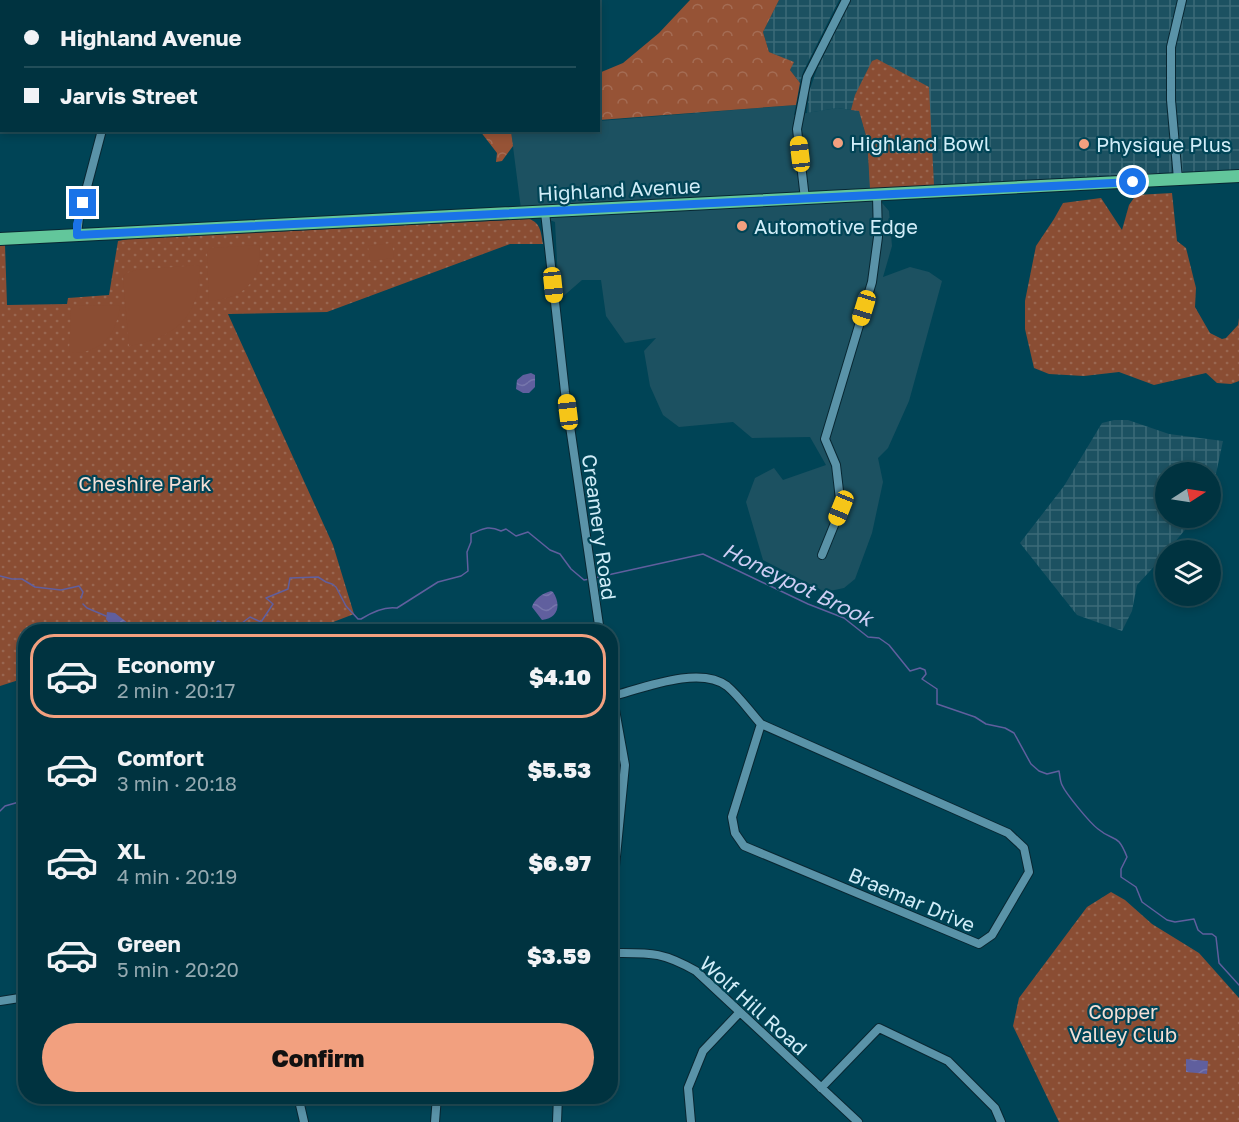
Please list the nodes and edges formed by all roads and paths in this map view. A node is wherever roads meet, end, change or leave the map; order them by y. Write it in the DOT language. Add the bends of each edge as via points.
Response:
graph roads {
  1 [pos="846,0"];
  2 [pos="1182,0"];
  3 [pos="101,132"];
  4 [pos="1239,176"];
  5 [pos="1178,179"];
  6 [pos="877,196"];
  7 [pos="805,199"];
  8 [pos="545,212"];
  9 [pos="77,235"];
  10 [pos="0,239"];
  11 [pos="822,555"];
  12 [pos="599,624"];
  13 [pos="618,695"];
  14 [pos="761,724"];
  15 [pos="618,725"];
  16 [pos="618,810"];
  17 [pos="618,953"];
  18 [pos="18,998"];
  19 [pos="0,1001"];
  20 [pos="739,1013"];
  21 [pos="821,1088"];
  22 [pos="300,1104"];
  23 [pos="436,1104"];
  24 [pos="558,1104"];
  25 [pos="304,1122"];
  26 [pos="435,1122"];
  27 [pos="557,1122"];
  28 [pos="691,1122"];
  29 [pos="858,1122"];
  30 [pos="1001,1122"];
  1 -- 7 [label="street" via="807,77 797,129"];
  2 -- 5 [label="street" via="1171,47"];
  3 -- 9 [label="street"];
  4 -- 5 [label="highway, Highland Avenue"];
  5 -- 6 [label="highway, Highland Avenue"];
  6 -- 7 [label="highway, Highland Avenue"];
  6 -- 11 [label="street" via="878,237 872,282 825,439 836,465 841,508"];
  7 -- 8 [label="highway, Highland Avenue"];
  8 -- 9 [label="highway, Highland Avenue"];
  8 -- 12 [label="street, Creamery Road" via="560,352"];
  9 -- 10 [label="highway, Highland Avenue"];
  13 -- 14 [label="street, Braemar Drive" via="690,677 708,678 726,685"];
  14 -- 14 [label="street, Braemar Drive" via="1008,833 1024,848 1029,872 992,934 979,944 744,846 732,817"];
  15 -- 16 [label="street" via="625,765"];
  17 -- 20 [label="street, Wolf Hill Road" via="654,953 673,958 696,971"];
  18 -- 19 [label="street"];
  20 -- 21 [label="street, Wolf Hill Road"];
  20 -- 28 [label="street" via="703,1051 688,1088"];
  21 -- 29 [label="street, Wolf Hill Road"];
  21 -- 30 [label="street" via="879,1028 948,1061 995,1108"];
  22 -- 25 [label="street"];
  23 -- 26 [label="street"];
  24 -- 27 [label="street"];
}
